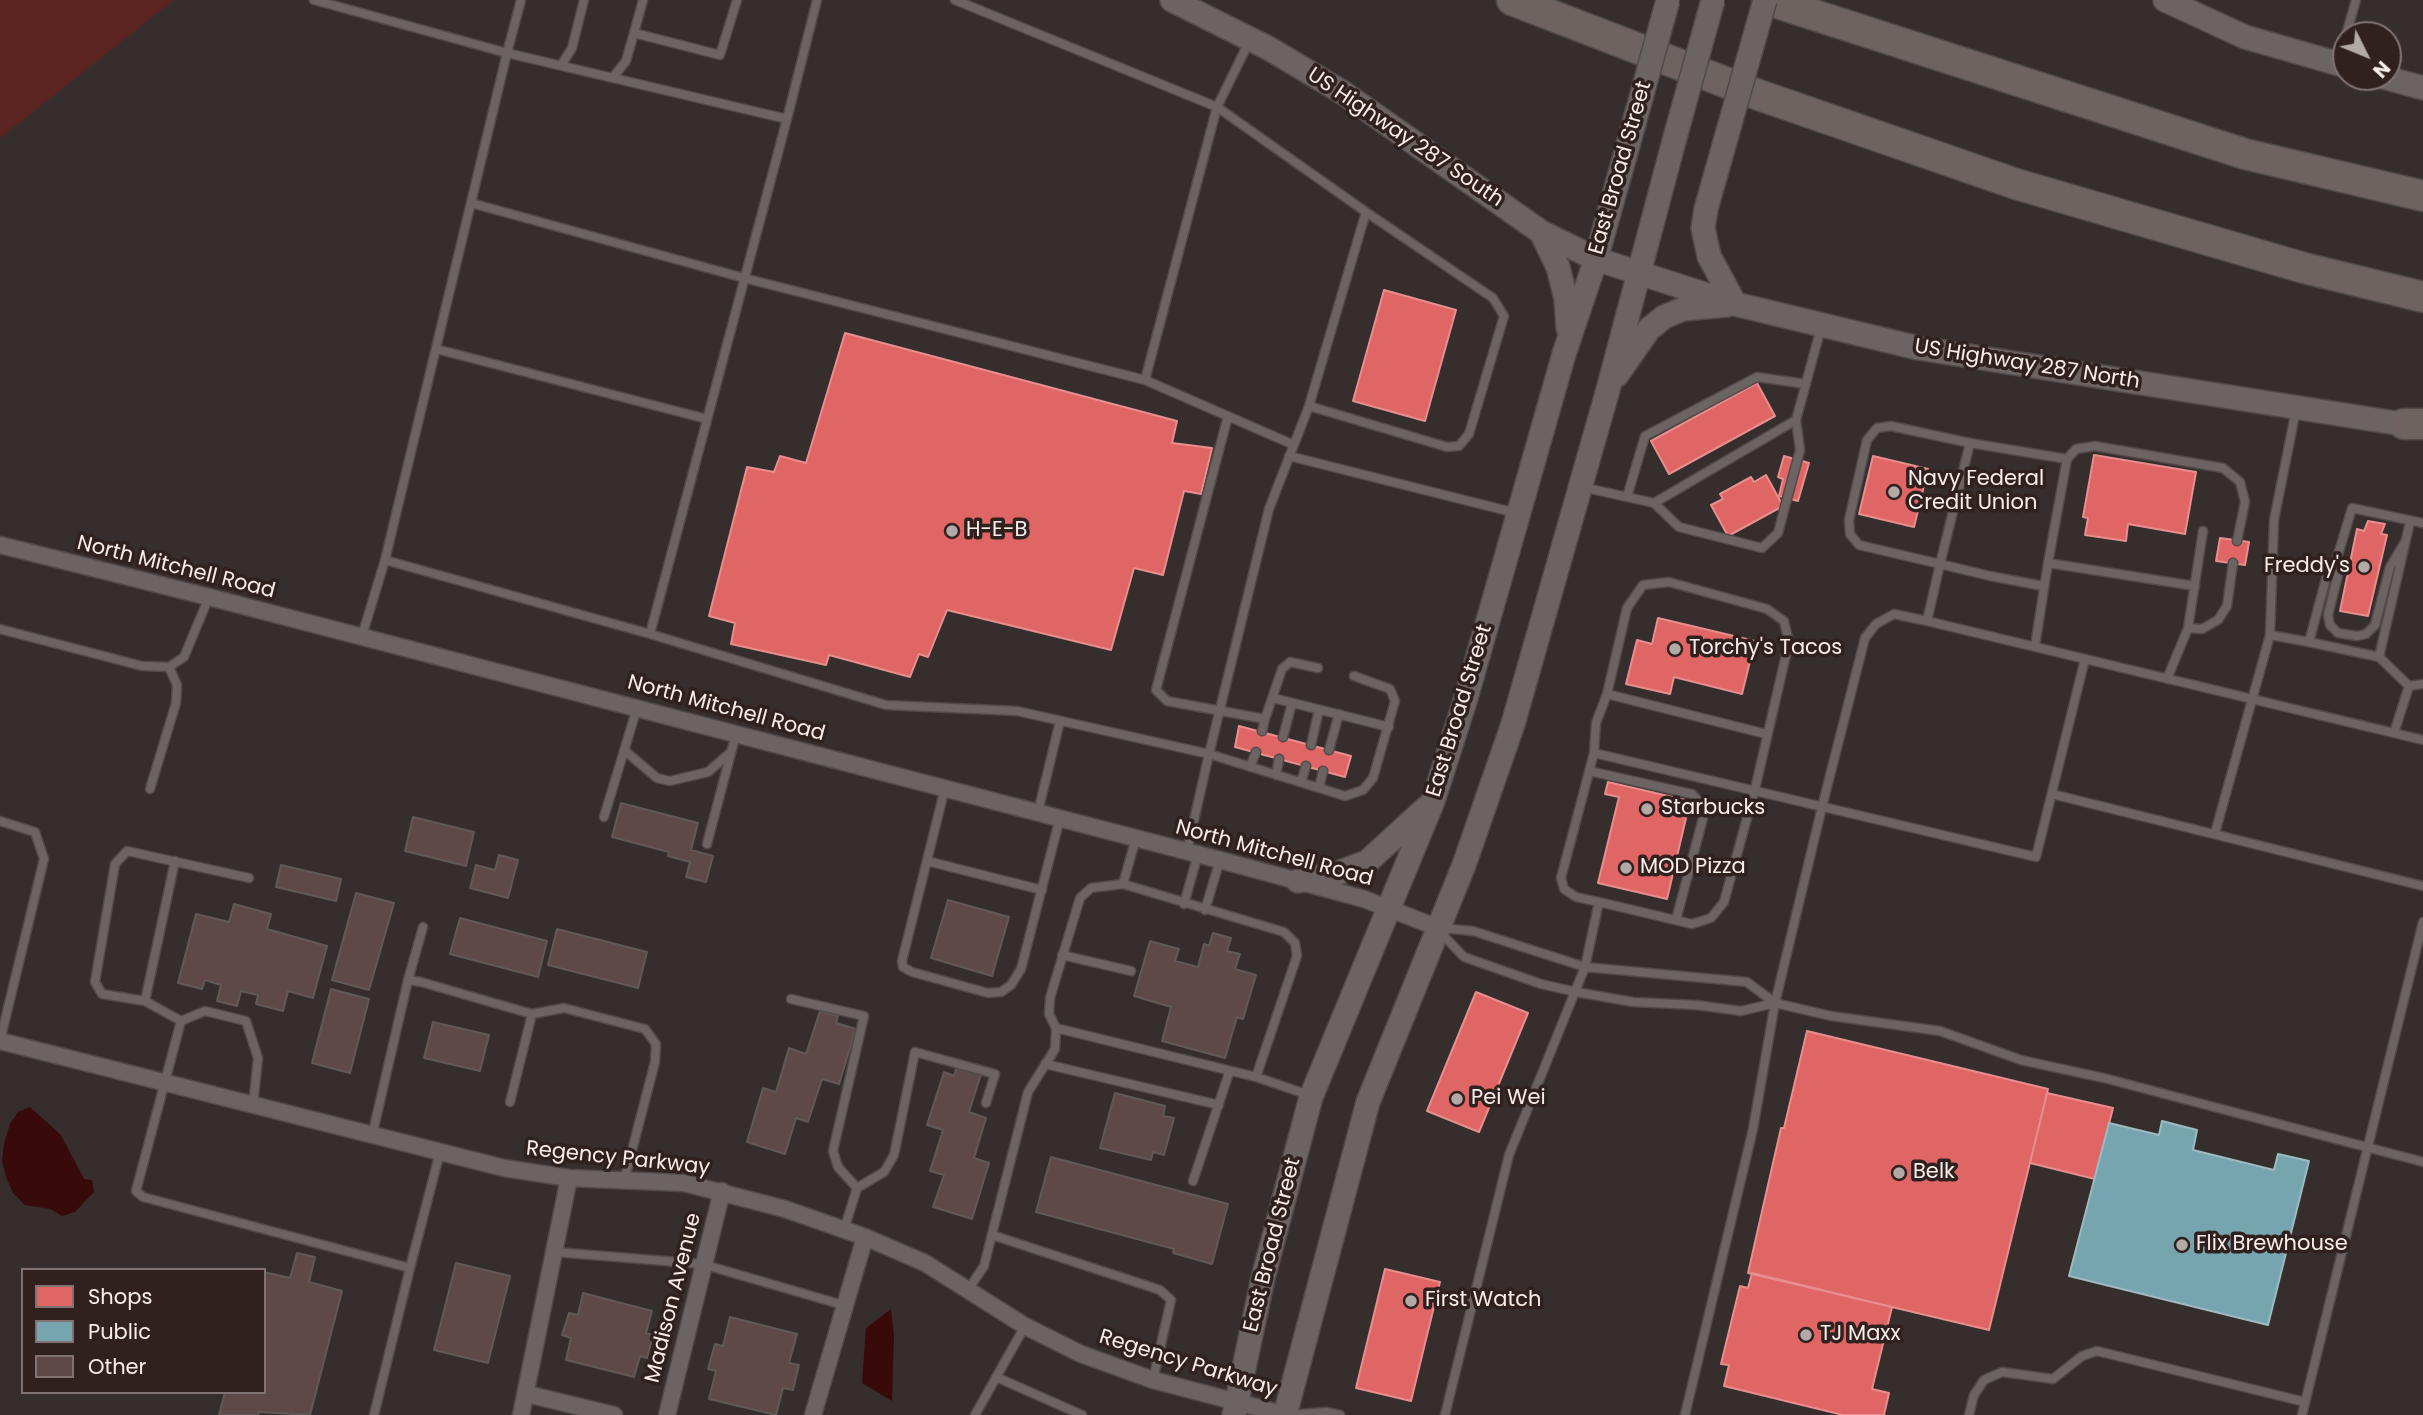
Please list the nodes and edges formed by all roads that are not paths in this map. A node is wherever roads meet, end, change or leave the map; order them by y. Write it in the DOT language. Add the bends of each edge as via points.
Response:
graph roads {
  1 [pos="314,0"];
  2 [pos="521,0"];
  3 [pos="584,0"];
  4 [pos="643,0"];
  5 [pos="737,0"];
  6 [pos="817,0"];
  7 [pos="955,0"];
  8 [pos="1172,0"];
  9 [pos="1512,0"];
  10 [pos="1668,0"];
  11 [pos="1713,0"];
  12 [pos="1766,0"];
  13 [pos="2165,0"];
  14 [pos="2356,0"];
  15 [pos="2350,21"];
  16 [pos="634,33"];
  17 [pos="1251,39"];
  18 [pos="507,53"];
  19 [pos="2332,62"];
  20 [pos="562,64"];
  21 [pos="614,76"];
  22 [pos="2402,82"];
  23 [pos="2423,88"];
  24 [pos="1217,107"];
  25 [pos="787,118"];
  26 [pos="2423,196"];
  27 [pos="471,203"];
  28 [pos="1366,212"];
  29 [pos="1541,232"];
  30 [pos="1596,259"];
  31 [pos="1638,271"];
  32 [pos="744,278"];
  33 [pos="2423,297"];
  34 [pos="1735,304"];
  35 [pos="1822,325"];
  36 [pos="1568,342"];
  37 [pos="436,349"];
  38 [pos="1145,380"];
  39 [pos="1806,384"];
  40 [pos="1609,386"];
  41 [pos="1309,406"];
  42 [pos="2297,407"];
  43 [pos="1228,416"];
  44 [pos="707,419"];
  45 [pos="1796,420"];
  46 [pos="2417,425"];
  47 [pos="1970,443"];
  48 [pos="1294,444"];
  49 [pos="1289,456"];
  50 [pos="2067,459"];
  51 [pos="1579,486"];
  52 [pos="1627,497"];
  53 [pos="1654,503"];
  54 [pos="1519,514"];
  55 [pos="2410,522"];
  56 [pos="2423,523"];
  57 [pos="2203,531"];
  58 [pos="2237,541"];
  59 [pos="2404,542"];
  60 [pos="0,545"];
  61 [pos="2337,558"];
  62 [pos="385,560"];
  63 [pos="2049,563"];
  64 [pos="1940,564"];
  65 [pos="2233,564"];
  66 [pos="2043,586"];
  67 [pos="2195,586"];
  68 [pos="209,597"];
  69 [pos="1927,621"];
  70 [pos="2188,628"];
  71 [pos="0,629"];
  72 [pos="650,634"];
  73 [pos="2270,635"];
  74 [pos="362,636"];
  75 [pos="2309,642"];
  76 [pos="2035,646"];
  77 [pos="2379,657"];
  78 [pos="2085,659"];
  79 [pos="169,667"];
  80 [pos="1318,668"];
  81 [pos="1353,676"];
  82 [pos="2167,679"];
  83 [pos="2423,684"];
  84 [pos="2409,686"];
  85 [pos="1607,694"];
  86 [pos="1273,698"];
  87 [pos="2250,699"];
  88 [pos="1292,703"];
  89 [pos="637,708"];
  90 [pos="1319,710"];
  91 [pos="1222,711"];
  92 [pos="1339,715"];
  93 [pos="1265,719"];
  94 [pos="1060,721"];
  95 [pos="1390,727"];
  96 [pos="1262,732"];
  97 [pos="2394,733"];
  98 [pos="736,734"];
  99 [pos="1766,734"];
  100 [pos="1283,737"];
  101 [pos="2423,740"];
  102 [pos="1311,745"];
  103 [pos="1329,750"];
  104 [pos="624,751"];
  105 [pos="731,752"];
  106 [pos="1256,752"];
  107 [pos="1594,753"];
  108 [pos="1209,754"];
  109 [pos="1279,759"];
  110 [pos="1306,766"];
  111 [pos="1251,767"];
  112 [pos="1323,771"];
  113 [pos="1590,771"];
  114 [pos="1276,775"];
  115 [pos="1301,782"];
  116 [pos="945,788"];
  117 [pos="1319,788"];
  118 [pos="150,789"];
  119 [pos="1755,789"];
  120 [pos="2052,794"];
  121 [pos="1433,801"];
  122 [pos="1822,807"];
  123 [pos="1038,812"];
  124 [pos="604,817"];
  125 [pos="1060,818"];
  126 [pos="0,821"];
  127 [pos="2215,833"];
  128 [pos="1136,838"];
  129 [pos="707,844"];
  130 [pos="1193,853"];
  131 [pos="1220,860"];
  132 [pos="927,861"];
  133 [pos="175,862"];
  134 [pos="249,878"];
  135 [pos="1298,881"];
  136 [pos="1123,884"];
  137 [pos="2423,886"];
  138 [pos="1042,890"];
  139 [pos="1599,902"];
  140 [pos="1184,904"];
  141 [pos="1391,909"];
  142 [pos="1205,910"];
  143 [pos="1676,920"];
  144 [pos="2423,922"];
  145 [pos="424,927"];
  146 [pos="1436,927"];
  147 [pos="1062,955"];
  148 [pos="1585,967"];
  149 [pos="1131,971"];
  150 [pos="408,980"];
  151 [pos="1576,992"];
  152 [pos="791,999"];
  153 [pos="145,1000"];
  154 [pos="1775,1003"];
  155 [pos="532,1014"];
  156 [pos="181,1021"];
  157 [pos="1056,1028"];
  158 [pos="0,1041"];
  159 [pos="1045,1064"];
  160 [pos="1229,1073"];
  161 [pos="1256,1077"];
  162 [pos="164,1084"];
  163 [pos="1311,1097"];
  164 [pos="510,1102"];
  165 [pos="986,1103"];
  166 [pos="253,1105"];
  167 [pos="1219,1105"];
  168 [pos="372,1136"];
  169 [pos="2367,1145"];
  170 [pos="440,1152"];
  171 [pos="2423,1162"];
  172 [pos="569,1178"];
  173 [pos="624,1181"];
  174 [pos="1193,1181"];
  175 [pos="857,1188"];
  176 [pos="722,1191"];
  177 [pos="844,1230"];
  178 [pos="992,1235"];
  179 [pos="865,1237"];
  180 [pos="555,1252"];
  181 [pos="702,1264"];
  182 [pos="410,1268"];
  183 [pos="968,1290"];
  184 [pos="843,1305"];
  185 [pos="1025,1326"];
  186 [pos="996,1377"];
  187 [pos="1153,1380"];
  188 [pos="527,1394"];
  189 [pos="2305,1402"];
  190 [pos="1236,1409"];
  191 [pos="374,1415"];
  192 [pos="521,1415"];
  193 [pos="614,1415"];
  194 [pos="667,1415"];
  195 [pos="813,1415"];
  196 [pos="975,1415"];
  197 [pos="1082,1415"];
  198 [pos="1286,1415"];
  199 [pos="1340,1415"];
  200 [pos="1445,1415"];
  201 [pos="1685,1415"];
  202 [pos="1969,1415"];
  203 [pos="2302,1415"];
  1 -- 18 [label="lane"];
  2 -- 18 [label="lane"];
  3 -- 20 [label="lane" via="572,48"];
  4 -- 16 [label="lane"];
  5 -- 16 [label="lane" via="720,55"];
  6 -- 25 [label="lane"];
  7 -- 24 [label="lane"];
  8 -- 17 [label="main road, US Highway 287 South"];
  9 -- 33 [label="highway" via="1756,94 2016,184 2304,268"];
  10 -- 30 [label="main road, East Broad Street, bridge"];
  11 -- 31 [label="main road, East Broad Street, bridge"];
  12 -- 26 [label="highway" via="2245,154"];
  12 -- 34 [label="main road, bridge" via="1703,228 1709,256"];
  13 -- 19 [label="main road" via="2245,37"];
  14 -- 15 [label="lane"];
  16 -- 21 [label="lane" via="626,61"];
  17 -- 24 [label="lane"];
  17 -- 29 [label="main road, US Highway 287 South" via="1342,92"];
  18 -- 20 [label="lane"];
  18 -- 27 [label="lane"];
  20 -- 21 [label="lane"];
  21 -- 25 [label="lane"];
  22 -- 23 [label="main road"];
  24 -- 28 [label="lane"];
  24 -- 38 [label="lane"];
  25 -- 32 [label="lane"];
  27 -- 32 [label="lane"];
  27 -- 37 [label="lane"];
  28 -- 41 [label="lane"];
  28 -- 41 [label="lane" via="1493,298 1504,316 1469,434 1459,446 1447,447"];
  29 -- 30 [label="main road, US Highway 287 South"];
  29 -- 36 [label="main road" via="1558,267 1566,299"];
  30 -- 31 [label="main road, US Highway 287 South"];
  30 -- 36 [label="main road, East Broad Street"];
  31 -- 34 [label="main road, US Highway 287 North"];
  31 -- 40 [label="main road, East Broad Street"];
  32 -- 38 [label="lane"];
  32 -- 44 [label="lane"];
  34 -- 35 [label="main road, US Highway 287 North"];
  34 -- 40 [label="main road" via="1682,309 1664,317 1649,329"];
  35 -- 39 [label="lane"];
  35 -- 42 [label="main road, US Highway 287 North" via="1918,348"];
  36 -- 54 [label="main road, East Broad Street"];
  37 -- 44 [label="lane"];
  37 -- 62 [label="lane"];
  38 -- 43 [label="lane"];
  39 -- 45 [label="lane"];
  39 -- 52 [label="lane" via="1757,377 1645,436"];
  40 -- 51 [label="main road, East Broad Street"];
  41 -- 48 [label="lane"];
  42 -- 46 [label="main road, US Highway 287 North"];
  42 -- 73 [label="lane" via="2274,520"];
  43 -- 48 [label="lane"];
  43 -- 91 [label="lane" via="1156,690 1167,701"];
  44 -- 72 [label="lane"];
  45 -- 53 [label="lane"];
  45 -- 53 [label="lane" via="1801,450 1778,533 1762,548 1679,527"];
  47 -- 50 [label="lane"];
  47 -- 64 [label="lane"];
  47 -- 64 [label="lane" via="1891,426 1877,428 1867,440 1850,534 1859,545"];
  48 -- 49 [label="lane"];
  49 -- 54 [label="lane"];
  49 -- 91 [label="lane" via="1269,509"];
  50 -- 58 [label="lane" via="2076,449 2095,446 2223,468 2240,482 2245,502"];
  50 -- 63 [label="lane"];
  51 -- 52 [label="lane"];
  51 -- 146 [label="main road, East Broad Street" via="1513,724 1464,864"];
  52 -- 53 [label="lane"];
  54 -- 121 [label="main road, East Broad Street"];
  55 -- 56 [label="lane"];
  55 -- 59 [label="lane"];
  55 -- 61 [label="lane" via="2352,508"];
  57 -- 67 [label="lane"];
  59 -- 61 [label="lane" via="2390,567 2375,625 2366,634 2338,633 2330,625"];
  59 -- 77 [label="lane"];
  60 -- 68 [label="street, North Mitchell Road"];
  61 -- 75 [label="lane" via="2327,575"];
  62 -- 72 [label="lane"];
  62 -- 74 [label="lane"];
  63 -- 66 [label="lane"];
  63 -- 67 [label="lane"];
  64 -- 66 [label="lane"];
  64 -- 69 [label="lane"];
  65 -- 70 [label="lane" via="2227,606 2218,620 2202,629"];
  66 -- 76 [label="lane"];
  67 -- 70 [label="lane"];
  68 -- 74 [label="street, North Mitchell Road"];
  68 -- 79 [label="lane" via="184,657"];
  69 -- 76 [label="lane"];
  69 -- 122 [label="lane" via="1894,614 1876,624 1865,638"];
  70 -- 82 [label="lane"];
  71 -- 79 [label="lane" via="142,666"];
  72 -- 94 [label="lane" via="886,705 1017,711"];
  73 -- 75 [label="lane"];
  73 -- 87 [label="lane"];
  74 -- 89 [label="street, North Mitchell Road"];
  75 -- 77 [label="lane"];
  76 -- 78 [label="lane"];
  77 -- 84 [label="lane"];
  78 -- 82 [label="lane"];
  78 -- 120 [label="lane"];
  79 -- 118 [label="lane" via="177,685 176,704"];
  80 -- 86 [label="lane" via="1290,662 1282,669"];
  81 -- 95 [label="lane" via="1390,690 1395,701"];
  82 -- 87 [label="lane"];
  83 -- 84 [label="lane"];
  84 -- 97 [label="lane"];
  85 -- 99 [label="lane"];
  85 -- 99 [label="lane" via="1627,608 1643,585 1669,582 1767,609 1784,621 1788,642"];
  85 -- 107 [label="lane" via="1596,723"];
  86 -- 88 [label="lane"];
  86 -- 93 [label="lane"];
  87 -- 97 [label="lane"];
  87 -- 127 [label="lane"];
  88 -- 90 [label="lane"];
  88 -- 100 [label="lane"];
  89 -- 98 [label="street, North Mitchell Road"];
  89 -- 104 [label="lane"];
  90 -- 92 [label="lane"];
  90 -- 102 [label="lane"];
  91 -- 93 [label="lane"];
  91 -- 108 [label="lane"];
  92 -- 95 [label="lane"];
  92 -- 103 [label="lane"];
  93 -- 96 [label="lane"];
  94 -- 108 [label="lane"];
  94 -- 123 [label="lane"];
  95 -- 117 [label="lane" via="1373,778 1363,790 1345,796"];
  97 -- 101 [label="lane"];
  98 -- 105 [label="lane"];
  98 -- 116 [label="street, North Mitchell Road"];
  99 -- 119 [label="lane"];
  104 -- 105 [label="lane" via="657,778 670,780 708,772"];
  104 -- 124 [label="lane"];
  105 -- 129 [label="lane"];
  106 -- 111 [label="lane"];
  107 -- 113 [label="lane"];
  107 -- 119 [label="lane"];
  108 -- 111 [label="lane"];
  108 -- 130 [label="lane"];
  109 -- 114 [label="lane"];
  110 -- 115 [label="lane"];
  111 -- 114 [label="lane"];
  112 -- 117 [label="lane"];
  113 -- 139 [label="lane" via="1561,878 1564,889 1576,897"];
  113 -- 143 [label="lane" via="1692,794 1701,804 1703,818"];
  114 -- 115 [label="lane"];
  115 -- 117 [label="lane"];
  116 -- 123 [label="street, North Mitchell Road"];
  116 -- 132 [label="lane"];
  119 -- 122 [label="lane"];
  119 -- 143 [label="lane" via="1724,902 1711,918 1692,924"];
  120 -- 122 [label="lane" via="2036,857"];
  120 -- 127 [label="lane"];
  121 -- 135 [label="main road" via="1367,862"];
  121 -- 141 [label="main road, East Broad Street"];
  122 -- 154 [label="lane"];
  123 -- 125 [label="street, North Mitchell Road"];
  125 -- 128 [label="street, North Mitchell Road"];
  125 -- 138 [label="lane"];
  126 -- 158 [label="lane" via="35,832 44,859"];
  127 -- 137 [label="lane"];
  128 -- 130 [label="street, North Mitchell Road"];
  128 -- 136 [label="lane"];
  130 -- 131 [label="street, North Mitchell Road"];
  130 -- 140 [label="lane"];
  131 -- 135 [label="street, North Mitchell Road"];
  131 -- 142 [label="lane"];
  132 -- 138 [label="lane"];
  132 -- 138 [label="lane" via="903,967 988,993 1011,985 1021,969"];
  133 -- 134 [label="lane"];
  133 -- 153 [label="lane"];
  133 -- 153 [label="lane" via="127,850 115,864 94,982 102,994"];
  135 -- 141 [label="street, North Mitchell Road"];
  136 -- 140 [label="lane"];
  136 -- 147 [label="lane" via="1091,888 1080,898"];
  139 -- 143 [label="lane"];
  139 -- 148 [label="lane"];
  140 -- 142 [label="lane"];
  141 -- 146 [label="street, North Mitchell Road"];
  141 -- 163 [label="main road, East Broad Street"];
  142 -- 161 [label="lane" via="1284,932 1295,943 1297,956"];
  144 -- 169 [label="lane"];
  145 -- 150 [label="lane"];
  146 -- 148 [label="lane" via="1474,931"];
  146 -- 151 [label="lane" via="1464,957"];
  146 -- 198 [label="main road, East Broad Street" via="1368,1102"];
  147 -- 149 [label="lane"];
  147 -- 157 [label="lane" via="1050,998 1049,1014"];
  148 -- 151 [label="lane"];
  148 -- 154 [label="lane" via="1747,982"];
  150 -- 155 [label="lane"];
  150 -- 168 [label="lane"];
  151 -- 154 [label="lane" via="1741,1011"];
  151 -- 200 [label="lane" via="1509,1154"];
  152 -- 175 [label="lane" via="864,1016 833,1151 838,1167"];
  153 -- 156 [label="lane"];
  154 -- 169 [label="lane" via="1940,1031 2021,1060"];
  154 -- 201 [label="lane" via="1753,1129"];
  155 -- 164 [label="lane"];
  155 -- 173 [label="lane" via="564,1008 645,1028 656,1044"];
  156 -- 162 [label="lane"];
  156 -- 166 [label="lane" via="205,1011 246,1021 258,1058"];
  157 -- 159 [label="lane" via="1055,1049"];
  157 -- 160 [label="lane"];
  158 -- 162 [label="street, Regency Parkway"];
  159 -- 167 [label="lane"];
  159 -- 178 [label="lane" via="1028,1092"];
  160 -- 161 [label="lane"];
  160 -- 167 [label="lane"];
  161 -- 163 [label="lane"];
  162 -- 166 [label="street, Regency Parkway"];
  162 -- 182 [label="lane" via="136,1191 143,1197"];
  163 -- 190 [label="main road, East Broad Street" via="1263,1278"];
  165 -- 175 [label="lane" via="995,1074 915,1052 894,1155 884,1172"];
  166 -- 168 [label="street, Regency Parkway"];
  167 -- 174 [label="lane"];
  168 -- 170 [label="street, Regency Parkway"];
  169 -- 171 [label="lane"];
  169 -- 189 [label="lane"];
  170 -- 172 [label="street, Regency Parkway"];
  170 -- 182 [label="lane"];
  172 -- 173 [label="street, Regency Parkway"];
  172 -- 180 [label="street"];
  173 -- 176 [label="street, Regency Parkway" via="684,1183"];
  175 -- 177 [label="lane"];
  176 -- 177 [label="street, Regency Parkway"];
  176 -- 181 [label="street, Madison Avenue"];
  177 -- 179 [label="street, Regency Parkway"];
  178 -- 183 [label="lane" via="984,1266"];
  178 -- 187 [label="lane" via="1160,1290 1171,1300"];
  179 -- 183 [label="street, Regency Parkway"];
  179 -- 184 [label="street"];
  180 -- 181 [label="lane"];
  180 -- 188 [label="street"];
  181 -- 184 [label="lane"];
  181 -- 194 [label="street, Madison Avenue"];
  182 -- 191 [label="lane"];
  183 -- 185 [label="street, Regency Parkway"];
  184 -- 195 [label="street"];
  185 -- 186 [label="lane"];
  185 -- 187 [label="street, Regency Parkway" via="1081,1354"];
  186 -- 196 [label="lane"];
  186 -- 197 [label="lane"];
  187 -- 190 [label="street, Regency Parkway"];
  188 -- 192 [label="street"];
  188 -- 193 [label="street"];
  189 -- 202 [label="lane" via="2097,1352 2082,1356 2053,1379 2002,1372 1984,1380 1973,1395"];
  189 -- 203 [label="lane"];
  190 -- 198 [label="street, Regency Parkway"];
  198 -- 199 [label="lane"];
}
